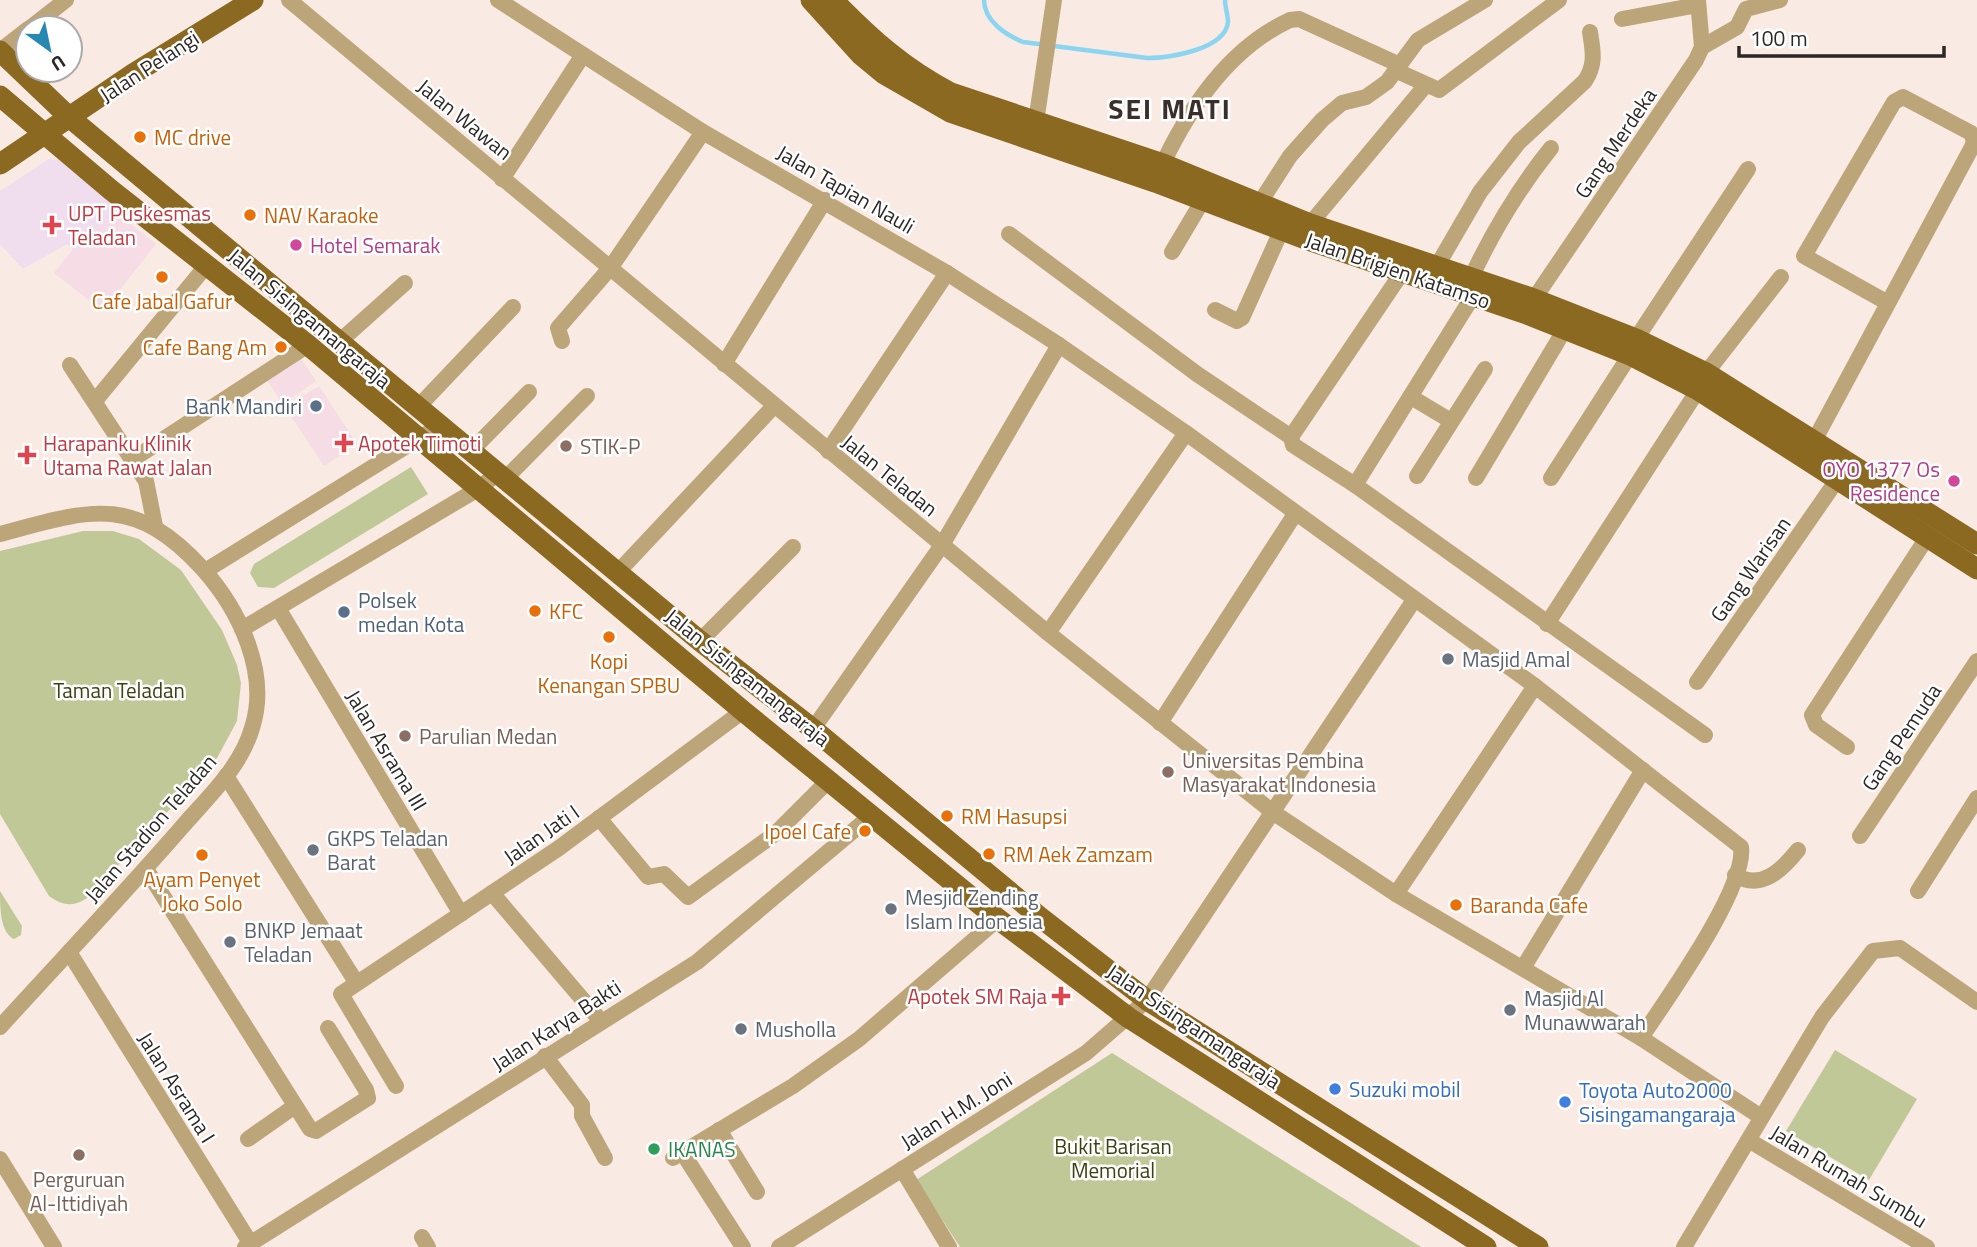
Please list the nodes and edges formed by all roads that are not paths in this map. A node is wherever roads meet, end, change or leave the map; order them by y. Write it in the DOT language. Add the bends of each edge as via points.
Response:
graph roads {
  1 [pos="66,0"];
  2 [pos="254,0"];
  3 [pos="289,0"];
  4 [pos="498,0"];
  5 [pos="811,0"];
  6 [pos="833,0"];
  7 [pos="1054,0"];
  8 [pos="1485,0"];
  9 [pos="1559,0"];
  10 [pos="1780,0"];
  11 [pos="1698,3"];
  12 [pos="48,14"];
  13 [pos="1622,19"];
  14 [pos="1590,32"];
  15 [pos="14,40"];
  16 [pos="1702,47"];
  17 [pos="0,51"];
  18 [pos="583,55"];
  19 [pos="1398,68"];
  20 [pos="1425,86"];
  21 [pos="0,96"];
  22 [pos="69,117"];
  23 [pos="1036,122"];
  24 [pos="704,132"];
  25 [pos="45,134"];
  26 [pos="1551,148"];
  27 [pos="0,164"];
  28 [pos="1748,169"];
  29 [pos="1159,173"];
  30 [pos="502,179"];
  31 [pos="825,200"];
  32 [pos="1203,200"];
  33 [pos="1259,204"];
  34 [pos="1310,224"];
  35 [pos="1281,231"];
  36 [pos="1009,234"];
  37 [pos="1172,252"];
  38 [pos="206,266"];
  39 [pos="1437,266"];
  40 [pos="611,267"];
  41 [pos="1403,271"];
  42 [pos="947,274"];
  43 [pos="1781,277"];
  44 [pos="405,283"];
  45 [pos="1472,287"];
  46 [pos="1534,299"];
  47 [pos="1888,303"];
  48 [pos="513,307"];
  49 [pos="1215,310"];
  50 [pos="1565,329"];
  51 [pos="562,341"];
  52 [pos="339,342"];
  53 [pos="308,345"];
  54 [pos="1059,345"];
  55 [pos="1633,347"];
  56 [pos="724,364"];
  57 [pos="70,365"];
  58 [pos="1485,369"];
  59 [pos="1702,381"];
  60 [pos="529,392"];
  61 [pos="587,396"];
  62 [pos="1411,397"];
  63 [pos="95,401"];
  64 [pos="774,406"];
  65 [pos="418,407"];
  66 [pos="1451,421"];
  67 [pos="437,423"];
  68 [pos="1186,433"];
  69 [pos="1292,437"];
  70 [pos="420,439"];
  71 [pos="1813,443"];
  72 [pos="471,451"];
  73 [pos="828,451"];
  74 [pos="133,458"];
  75 [pos="501,476"];
  76 [pos="1417,477"];
  77 [pos="1476,478"];
  78 [pos="1551,478"];
  79 [pos="1837,480"];
  80 [pos="1860,484"];
  81 [pos="1355,485"];
  82 [pos="478,489"];
  83 [pos="1295,514"];
  84 [pos="155,526"];
  85 [pos="2,530"];
  86 [pos="1928,536"];
  87 [pos="1977,544"];
  88 [pos="942,545"];
  89 [pos="793,547"];
  90 [pos="1977,569"];
  91 [pos="205,571"];
  92 [pos="618,572"];
  93 [pos="1414,600"];
  94 [pos="278,608"];
  95 [pos="1547,624"];
  96 [pos="242,629"];
  97 [pos="1048,633"];
  98 [pos="700,641"];
  99 [pos="1977,661"];
  100 [pos="1697,682"];
  101 [pos="1535,686"];
  102 [pos="743,711"];
  103 [pos="1160,723"];
  104 [pos="813,729"];
  105 [pos="1705,735"];
  106 [pos="1847,747"];
  107 [pos="1643,770"];
  108 [pos="226,776"];
  109 [pos="829,780"];
  110 [pos="1977,798"];
  111 [pos="1274,813"];
  112 [pos="872,815"];
  113 [pos="599,818"];
  114 [pos="1860,836"];
  115 [pos="1798,850"];
  116 [pos="146,869"];
  117 [pos="1735,875"];
  118 [pos="1918,891"];
  119 [pos="492,893"];
  120 [pos="1396,894"];
  121 [pos="461,914"];
  122 [pos="998,919"];
  123 [pos="69,952"];
  124 [pos="1523,968"];
  125 [pos="356,982"];
  126 [pos="1147,1000"];
  127 [pos="1977,1002"];
  128 [pos="1129,1018"];
  129 [pos="600,1020"];
  130 [pos="0,1027"];
  131 [pos="328,1028"];
  132 [pos="1641,1038"];
  133 [pos="545,1056"];
  134 [pos="396,1086"];
  135 [pos="295,1106"];
  136 [pos="1762,1117"];
  137 [pos="719,1130"];
  138 [pos="247,1139"];
  139 [pos="1750,1141"];
  140 [pos="604,1158"];
  141 [pos="0,1159"];
  142 [pos="902,1169"];
  143 [pos="1421,1173"];
  144 [pos="757,1192"];
  145 [pos="1407,1196"];
  146 [pos="248,1245"];
  147 [pos="54,1247"];
  148 [pos="743,1247"];
  149 [pos="779,1247"];
  150 [pos="949,1247"];
  151 [pos="1486,1247"];
  152 [pos="1538,1247"];
  153 [pos="1684,1247"];
  154 [pos="1927,1247"];
  1 -- 12 [label="street"];
  2 -- 22 [label="main road, Jalan Pelangi"];
  3 -- 30 [label="street, Jalan Wawan"];
  4 -- 18 [label="street, Jalan Tapian Nauli"];
  5 -- 29 [label="main road, Jalan Brigjen Katamso" via="861,55 925,100 950,112"];
  6 -- 23 [label="main road, Jalan Brigjen Katamso" via="875,44 923,79 976,104"];
  7 -- 23 [label="street"];
  8 -- 19 [label="street" via="1418,40"];
  9 -- 20 [label="street" via="1450,84 1439,90"];
  10 -- 16 [label="street" via="1746,9 1737,27"];
  11 -- 13 [label="street"];
  11 -- 16 [label="street"];
  14 -- 39 [label="street" via="1592,71 1519,142 1480,192"];
  15 -- 17 [label="street"];
  16 -- 46 [label="street, Gang Merdeka"];
  17 -- 22 [label="main road, Jalan Sisingamangaraja"];
  18 -- 24 [label="street, Jalan Tapian Nauli"];
  18 -- 30 [label="street, Jalan Wawan"];
  19 -- 20 [label="street"];
  19 -- 29 [label="street" via="1299,19 1290,20 1240,55 1210,84 1182,125"];
  19 -- 33 [label="street" via="1366,97 1342,103 1322,120 1290,156"];
  20 -- 34 [label="street"];
  21 -- 25 [label="main road, Jalan Sisingamangaraja"];
  22 -- 25 [label="main road, Jalan Pelangi"];
  22 -- 52 [label="main road, Jalan Sisingamangaraja"];
  23 -- 29 [label="main road, Jalan Brigjen Katamso"];
  24 -- 31 [label="street, Jalan Tapian Nauli"];
  24 -- 40 [label="street"];
  25 -- 27 [label="main road, Jalan Pelangi"];
  25 -- 38 [label="main road, Jalan Sisingamangaraja"];
  26 -- 45 [label="street" via="1493,232"];
  28 -- 55 [label="street"];
  29 -- 32 [label="main road, Jalan Brigjen Katamso"];
  29 -- 33 [label="main road, Jalan Brigjen Katamso"];
  30 -- 40 [label="street, Jalan Teladan"];
  31 -- 42 [label="street, Jalan Tapian Nauli"];
  31 -- 56 [label="street"];
  32 -- 35 [label="main road, Jalan Brigjen Katamso"];
  32 -- 37 [label="street"];
  33 -- 34 [label="main road, Jalan Brigjen Katamso"];
  34 -- 39 [label="main road, Jalan Brigjen Katamso"];
  35 -- 41 [label="main road, Jalan Brigjen Katamso"];
  35 -- 49 [label="street" via="1242,318 1237,321"];
  36 -- 69 [label="street" via="1197,374"];
  38 -- 53 [label="main road, Jalan Sisingamangaraja"];
  38 -- 63 [label="street"];
  39 -- 45 [label="main road, Jalan Brigjen Katamso"];
  40 -- 51 [label="street" via="558,328"];
  40 -- 56 [label="street, Jalan Teladan"];
  41 -- 45 [label="main road, Jalan Brigjen Katamso"];
  41 -- 69 [label="street"];
  42 -- 54 [label="street, Jalan Tapian Nauli"];
  42 -- 73 [label="street"];
  43 -- 59 [label="street"];
  44 -- 52 [label="street"];
  45 -- 46 [label="main road, Jalan Brigjen Katamso"];
  45 -- 50 [label="main road, Jalan Brigjen Katamso"];
  45 -- 62 [label="street"];
  46 -- 55 [label="main road, Jalan Brigjen Katamso"];
  47 -- 47 [label="street" via="1974,142 1971,133 1903,97 1894,102 1804,256"];
  47 -- 71 [label="street"];
  48 -- 65 [label="street"];
  50 -- 55 [label="main road, Jalan Brigjen Katamso"];
  50 -- 77 [label="street"];
  52 -- 65 [label="main road, Jalan Sisingamangaraja"];
  53 -- 70 [label="main road, Jalan Sisingamangaraja"];
  53 -- 74 [label="street"];
  54 -- 68 [label="street, Jalan Tapian Nauli"];
  54 -- 88 [label="street"];
  55 -- 59 [label="main road, Jalan Brigjen Katamso"];
  55 -- 78 [label="street"];
  56 -- 64 [label="street, Jalan Teladan"];
  57 -- 63 [label="street"];
  58 -- 66 [label="street"];
  59 -- 71 [label="main road, Jalan Brigjen Katamso"];
  59 -- 79 [label="main road, Jalan Brigjen Katamso"];
  59 -- 95 [label="street"];
  60 -- 72 [label="street"];
  61 -- 75 [label="street"];
  62 -- 66 [label="street"];
  62 -- 81 [label="street"];
  63 -- 74 [label="street"];
  64 -- 73 [label="street, Jalan Teladan"];
  64 -- 92 [label="street"];
  65 -- 67 [label="main road, Jalan Sisingamangaraja"];
  66 -- 76 [label="street"];
  67 -- 70 [label="street"];
  67 -- 72 [label="main road, Jalan Sisingamangaraja"];
  68 -- 83 [label="street"];
  68 -- 97 [label="street"];
  69 -- 81 [label="street" via="1293,445"];
  70 -- 82 [label="main road, Jalan Sisingamangaraja"];
  70 -- 91 [label="street"];
  71 -- 80 [label="main road, Jalan Brigjen Katamso"];
  72 -- 75 [label="main road, Jalan Sisingamangaraja"];
  73 -- 88 [label="street, Jalan Teladan"];
  74 -- 84 [label="street" via="146,481"];
  75 -- 82 [label="street"];
  75 -- 92 [label="main road, Jalan Sisingamangaraja"];
  79 -- 80 [label="main road, Jalan Brigjen Katamso"];
  79 -- 100 [label="street, Gang Warisan"];
  80 -- 86 [label="main road, Jalan Brigjen Katamso"];
  80 -- 87 [label="main road, Jalan Brigjen Katamso"];
  81 -- 95 [label="street"];
  82 -- 94 [label="street"];
  82 -- 102 [label="main road, Jalan Sisingamangaraja"];
  83 -- 93 [label="street"];
  83 -- 103 [label="street"];
  84 -- 85 [label="street, Jalan Stadion Teladan" via="119,513"];
  84 -- 91 [label="street, Jalan Stadion Teladan"];
  86 -- 90 [label="main road, Jalan Brigjen Katamso"];
  86 -- 106 [label="street" via="1812,715 1816,725"];
  88 -- 97 [label="street, Jalan Teladan"];
  88 -- 104 [label="street"];
  89 -- 98 [label="street"];
  91 -- 96 [label="street, Jalan Stadion Teladan"];
  92 -- 98 [label="main road, Jalan Sisingamangaraja"];
  93 -- 101 [label="street"];
  93 -- 111 [label="street, Jalan H.M. Joni"];
  94 -- 96 [label="street"];
  94 -- 121 [label="street, Jalan Asrama III"];
  95 -- 105 [label="street"];
  96 -- 108 [label="street, Jalan Stadion Teladan" via="255,665 258,697 253,728"];
  97 -- 103 [label="street, Jalan Teladan"];
  98 -- 104 [label="main road, Jalan Sisingamangaraja"];
  99 -- 114 [label="street, Gang Pemuda"];
  101 -- 107 [label="street"];
  101 -- 120 [label="street"];
  102 -- 109 [label="main road, Jalan Sisingamangaraja"];
  102 -- 113 [label="street, Jalan Jati I"];
  103 -- 111 [label="street, Jalan Teladan"];
  104 -- 126 [label="main road, Jalan Sisingamangaraja"];
  107 -- 117 [label="street" via="1740,846"];
  107 -- 124 [label="street"];
  108 -- 116 [label="street, Jalan Stadion Teladan"];
  108 -- 125 [label="street"];
  109 -- 112 [label="main road, Jalan Sisingamangaraja"];
  109 -- 113 [label="street" via="776,833 688,897 663,874 648,877"];
  110 -- 118 [label="street"];
  111 -- 120 [label="street, Jalan Teladan"];
  111 -- 126 [label="street, Jalan H.M. Joni"];
  112 -- 122 [label="main road, Jalan Sisingamangaraja"];
  112 -- 129 [label="street, Jalan Karya Bakti" via="712,951"];
  113 -- 119 [label="street, Jalan Jati I"];
  115 -- 117 [label="street" via="1785,866 1765,878 1750,882"];
  116 -- 123 [label="street, Jalan Stadion Teladan"];
  116 -- 135 [label="street"];
  117 -- 132 [label="street" via="1721,914"];
  119 -- 121 [label="street, Jalan Jati I"];
  119 -- 129 [label="street"];
  120 -- 124 [label="street, Jalan Teladan"];
  121 -- 125 [label="street, Jalan Jati I"];
  122 -- 128 [label="main road, Jalan Sisingamangaraja"];
  122 -- 137 [label="street" via="859,1040"];
  123 -- 130 [label="street, Jalan Stadion Teladan"];
  123 -- 146 [label="street, Jalan Asrama I"];
  124 -- 132 [label="street, Jalan Teladan"];
  125 -- 134 [label="street, Jalan Jati I" via="341,995"];
  126 -- 128 [label="street, Jalan H.M. Joni"];
  126 -- 143 [label="main road, Jalan Sisingamangaraja"];
  127 -- 136 [label="street" via="1900,948 1873,951 1822,1017"];
  128 -- 142 [label="street, Jalan H.M. Joni" via="1086,1053"];
  128 -- 145 [label="main road, Jalan Sisingamangaraja"];
  129 -- 133 [label="street, Jalan Karya Bakti"];
  131 -- 135 [label="street" via="368,1098 316,1131"];
  132 -- 136 [label="street, Jalan Teladan"];
  133 -- 140 [label="street" via="582,1105 582,1117"];
  133 -- 146 [label="street, Jalan Karya Bakti"];
  135 -- 138 [label="street"];
  136 -- 139 [label="street"];
  137 -- 144 [label="street"];
  137 -- 148 [label="street" via="678,1155"];
  139 -- 153 [label="street"];
  139 -- 154 [label="street, Jalan Rumah Sumbu"];
  141 -- 147 [label="street"];
  142 -- 149 [label="street, Jalan H.M. Joni"];
  142 -- 150 [label="street"];
  143 -- 145 [label="main road"];
  143 -- 152 [label="main road, Jalan Sisingamangaraja"];
  145 -- 151 [label="main road, Jalan Sisingamangaraja"];
}
